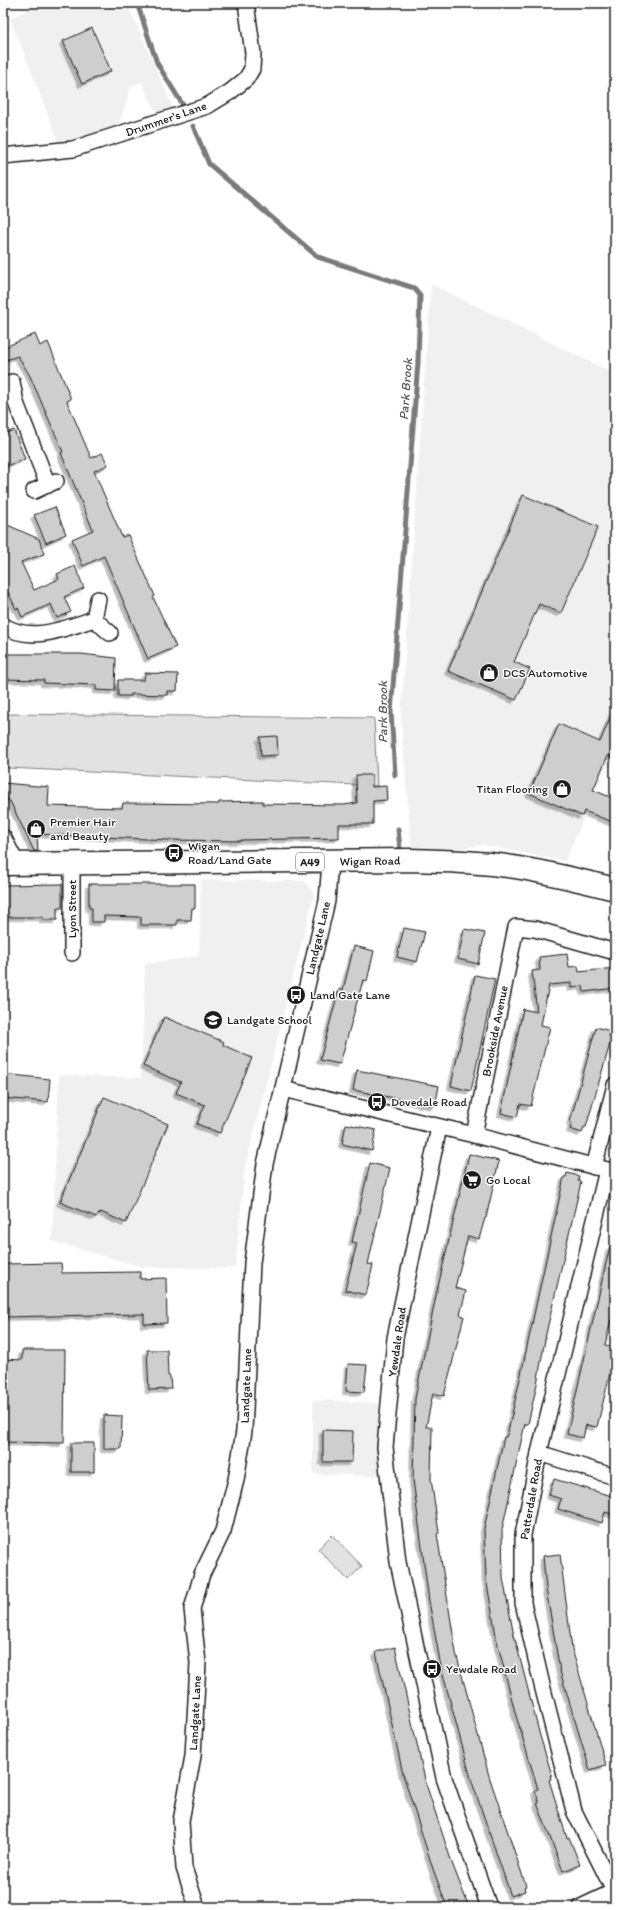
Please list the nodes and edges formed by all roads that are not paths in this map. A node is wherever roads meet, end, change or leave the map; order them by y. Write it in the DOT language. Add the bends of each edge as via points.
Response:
graph roads {
  1 [pos="246,3"];
  2 [pos="3,156"];
  3 [pos="12,382"];
  4 [pos="10,405"];
  5 [pos="34,491"];
  6 [pos="98,599"];
  7 [pos="94,619"];
  8 [pos="3,625"];
  9 [pos="110,633"];
  10 [pos="3,837"];
  11 [pos="330,862"];
  12 [pos="10,864"];
  13 [pos="72,865"];
  14 [pos="615,889"];
  15 [pos="615,952"];
  16 [pos="72,953"];
  17 [pos="615,1085"];
  18 [pos="283,1088"];
  19 [pos="439,1127"];
  20 [pos="474,1135"];
  21 [pos="605,1170"];
  22 [pos="539,1453"];
  23 [pos="615,1477"];
  24 [pos="615,1891"];
  25 [pos="197,1907"];
  26 [pos="489,1907"];
  27 [pos="581,1907"];
  1 -- 2 [label="street, Drummer's Lane" via="253,53 252,68 246,79 230,92 207,106 73,149"];
  3 -- 4 [label="street"];
  4 -- 5 [label="street" via="52,483"];
  6 -- 7 [label="street"];
  7 -- 8 [label="street" via="38,634 23,634"];
  7 -- 9 [label="street"];
  10 -- 12 [label="street"];
  11 -- 13 [label="main road, Wigan Road / A49"];
  11 -- 14 [label="main road, Wigan Road / A49" via="410,860 486,863 548,872"];
  11 -- 18 [label="street, Landgate Lane" via="327,900"];
  12 -- 13 [label="main road, Wigan Road / A49"];
  13 -- 16 [label="street, Lyon Street"];
  15 -- 20 [label="street, Brookside Avenue" via="535,929 516,927"];
  17 -- 21 [label="street, Patterdale Road"];
  18 -- 19 [label="street"];
  18 -- 25 [label="street, Landgate Lane" via="265,1164 253,1255 244,1431 238,1466 223,1531 202,1574 192,1609 198,1663 193,1756 181,1821 184,1868"];
  19 -- 20 [label="street"];
  19 -- 26 [label="street, Yewdale Road" via="395,1338 385,1447 398,1562 444,1778"];
  20 -- 21 [label="street"];
  21 -- 22 [label="street, Patterdale Road"];
  22 -- 23 [label="street"];
  22 -- 24 [label="street, Patterdale Road" via="523,1535 523,1603 574,1810"];
  24 -- 27 [label="street"];
}
